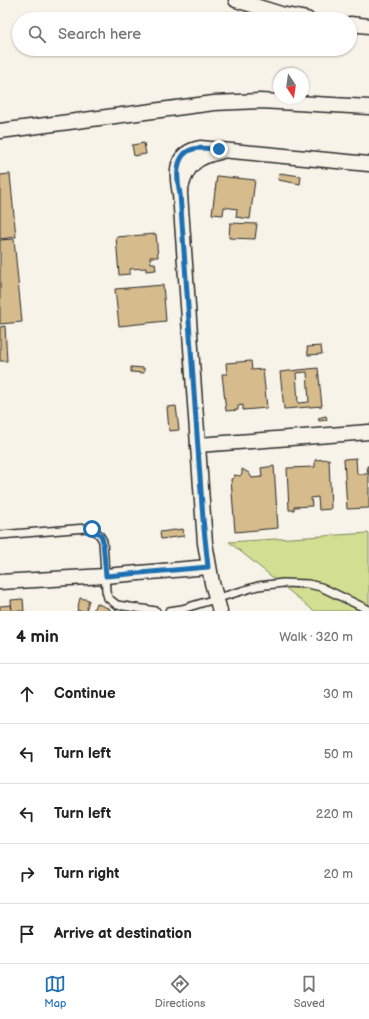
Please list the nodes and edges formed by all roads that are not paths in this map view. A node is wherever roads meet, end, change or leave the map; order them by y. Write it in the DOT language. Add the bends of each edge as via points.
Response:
graph roads {
  1 [pos="236,0"];
  2 [pos="275,12"];
  3 [pos="357,25"];
  4 [pos="369,26"];
  5 [pos="369,107"];
  6 [pos="0,131"];
  7 [pos="369,164"];
  8 [pos="369,432"];
  9 [pos="198,445"];
  10 [pos="0,535"];
  11 [pos="208,567"];
  12 [pos="106,576"];
  13 [pos="0,582"];
  14 [pos="218,605"];
  15 [pos="369,610"];
  16 [pos="156,611"];
  17 [pos="169,611"];
  1 -- 2 [label="street"];
  3 -- 4 [label="street"];
  5 -- 6 [label="street" via="239,101"];
  7 -- 9 [label="street" via="227,151 205,156 192,163 185,175 180,194"];
  8 -- 9 [label="street"];
  9 -- 11 [label="street"];
  10 -- 12 [label="lane" via="92,529 101,535 103,541"];
  11 -- 12 [label="street"];
  11 -- 14 [label="street"];
  12 -- 13 [label="street"];
  12 -- 16 [label="lane" via="107,595 110,601"];
  14 -- 15 [label="lane" via="258,586 296,583 321,587"];
  14 -- 17 [label="lane"];
}
